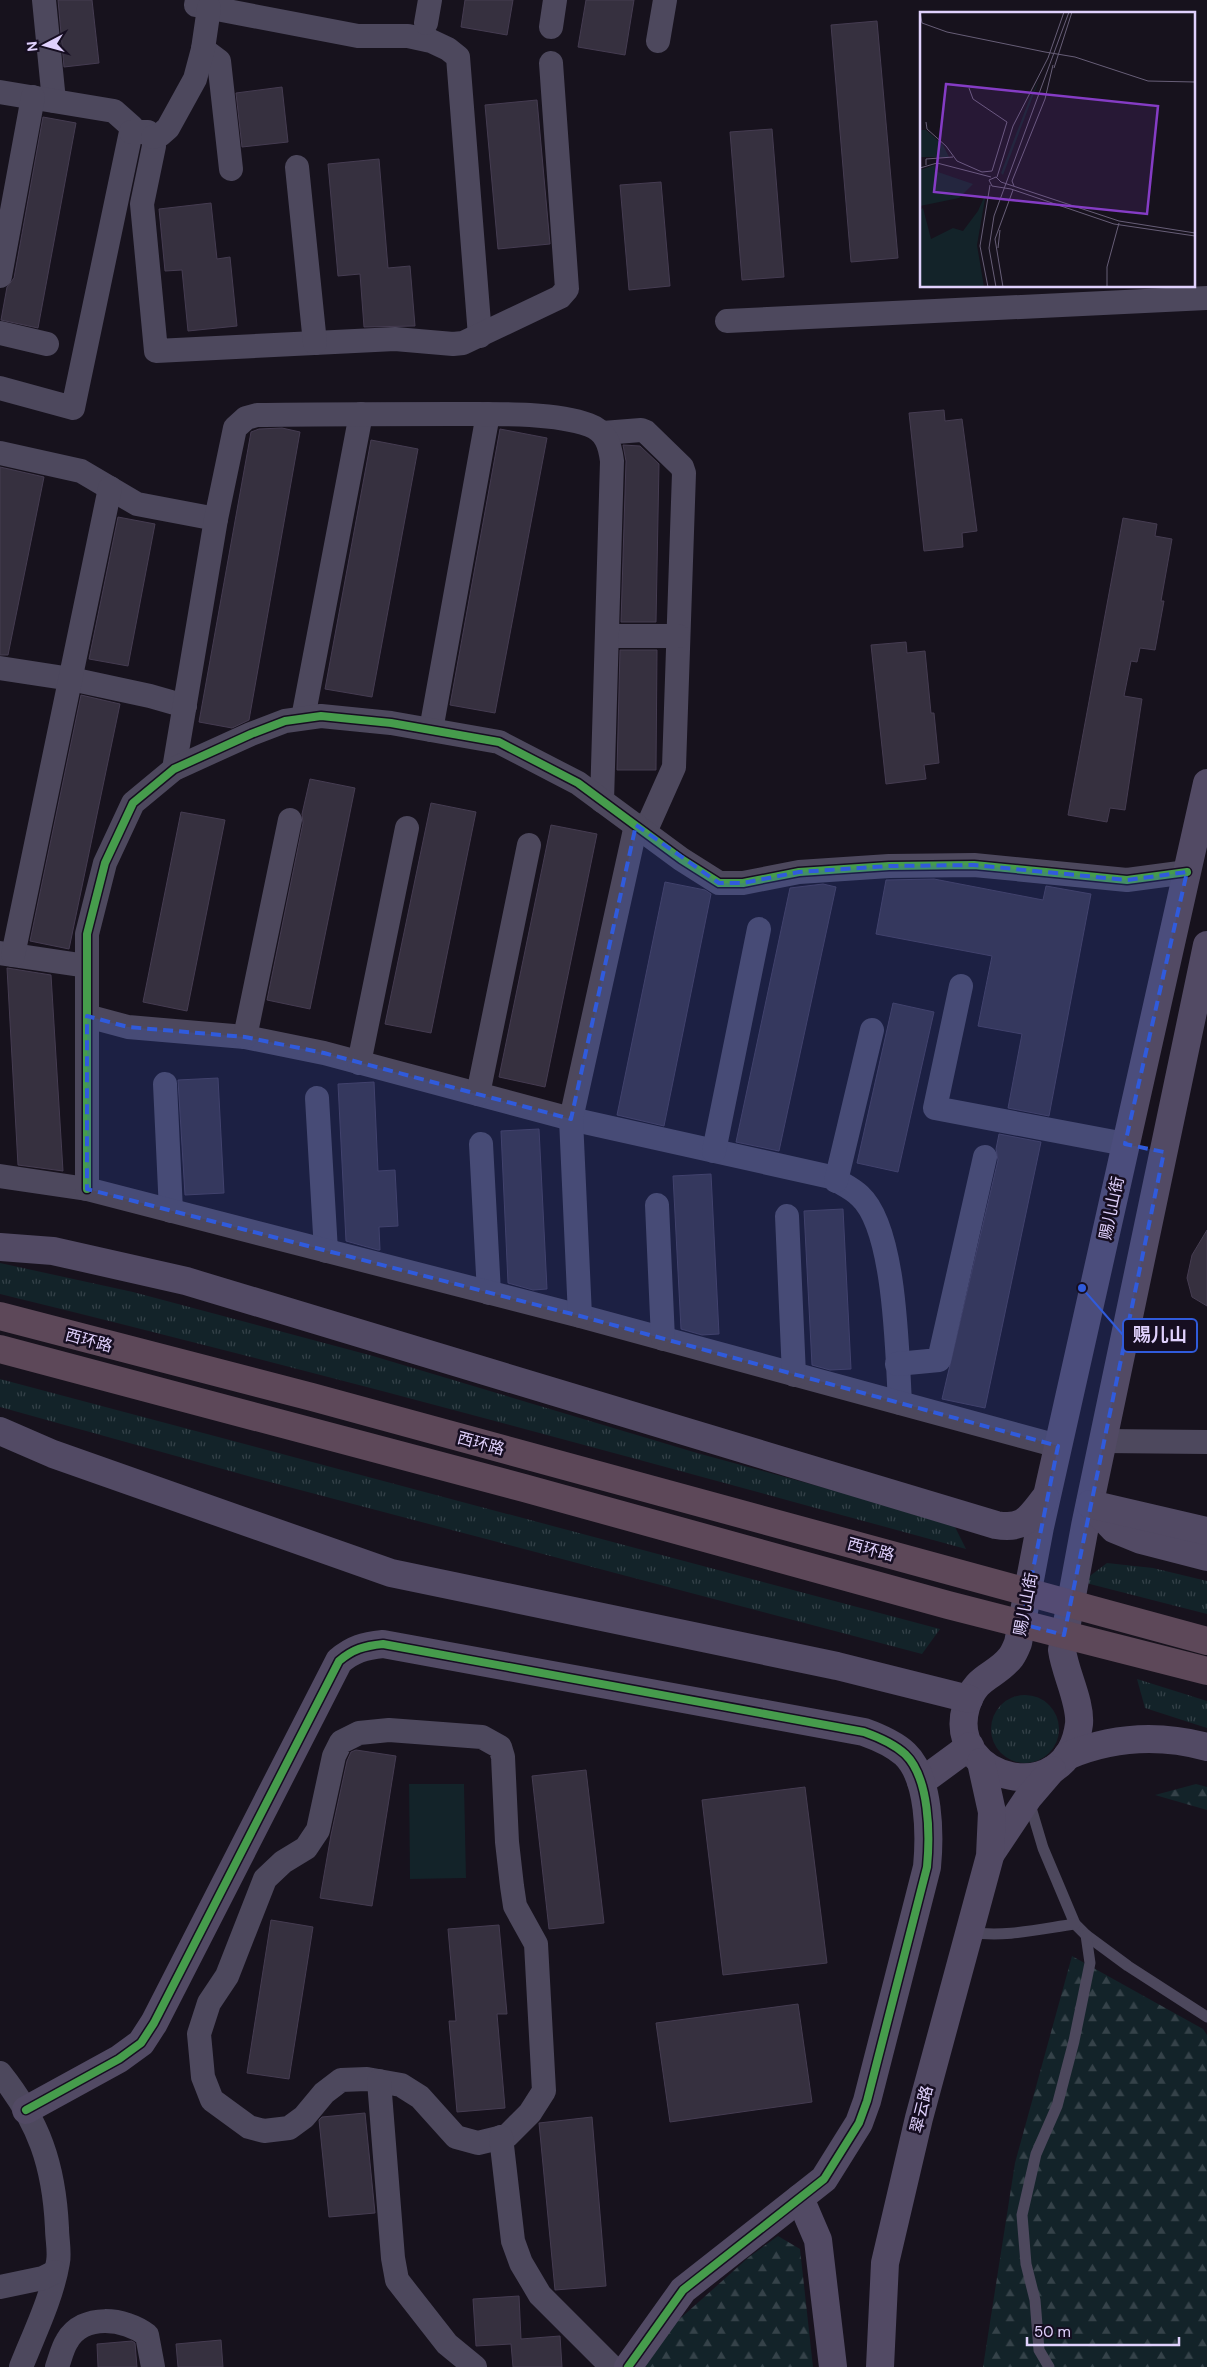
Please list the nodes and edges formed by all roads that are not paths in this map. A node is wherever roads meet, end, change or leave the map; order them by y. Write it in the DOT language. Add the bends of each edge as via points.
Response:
graph roads {
  1 [pos="44,0"];
  2 [pos="555,0"];
  3 [pos="665,0"];
  4 [pos="203,4"];
  5 [pos="551,26"];
  6 [pos="658,41"];
  7 [pos="203,49"];
  8 [pos="551,63"];
  9 [pos="0,92"];
  10 [pos="44,99"];
  11 [pos="142,134"];
  12 [pos="297,167"];
  13 [pos="231,169"];
  14 [pos="0,276"];
  15 [pos="1207,298"];
  16 [pos="727,321"];
  17 [pos="0,333"];
  18 [pos="480,336"];
  19 [pos="315,343"];
  20 [pos="47,344"];
  21 [pos="0,388"];
  22 [pos="361,414"];
  23 [pos="488,414"];
  24 [pos="603,433"];
  25 [pos="0,453"];
  26 [pos="110,488"];
  27 [pos="216,519"];
  28 [pos="607,636"];
  29 [pos="678,636"];
  30 [pos="0,668"];
  31 [pos="71,679"];
  32 [pos="185,706"];
  33 [pos="303,718"];
  34 [pos="431,730"];
  35 [pos="174,769"];
  36 [pos="1207,783"];
  37 [pos="602,801"];
  38 [pos="290,820"];
  39 [pos="408,828"];
  40 [pos="640,829"];
  41 [pos="529,845"];
  42 [pos="1187,872"];
  43 [pos="759,929"];
  44 [pos="1207,945"];
  45 [pos="6,954"];
  46 [pos="87,966"];
  47 [pos="961,986"];
  48 [pos="87,1016"];
  49 [pos="872,1030"];
  50 [pos="245,1037"];
  51 [pos="359,1063"];
  52 [pos="165,1084"];
  53 [pos="478,1094"];
  54 [pos="317,1098"];
  55 [pos="571,1119"];
  56 [pos="480,1144"];
  57 [pos="1125,1144"];
  58 [pos="714,1151"];
  59 [pos="1164,1152"];
  60 [pos="985,1157"];
  61 [pos="0,1176"];
  62 [pos="836,1181"];
  63 [pos="87,1189"];
  64 [pos="657,1205"];
  65 [pos="171,1211"];
  66 [pos="787,1216"];
  67 [pos="0,1247"];
  68 [pos="326,1251"];
  69 [pos="489,1293"];
  70 [pos="0,1316"];
  71 [pos="580,1316"];
  72 [pos="663,1339"];
  73 [pos="0,1349"];
  74 [pos="897,1364"];
  75 [pos="794,1375"];
  76 [pos="900,1403"];
  77 [pos="0,1432"];
  78 [pos="1103,1441"];
  79 [pos="1207,1442"];
  80 [pos="1058,1446"];
  81 [pos="1047,1495"];
  82 [pos="1090,1504"];
  83 [pos="1207,1531"];
  84 [pos="1207,1557"];
  85 [pos="1207,1641"];
  86 [pos="1207,1671"];
  87 [pos="969,1699"];
  88 [pos="1207,1747"];
  89 [pos="976,1754"];
  90 [pos="1060,1763"];
  91 [pos="921,1782"];
  92 [pos="1028,1798"];
  93 [pos="990,1856"];
  94 [pos="1076,1924"];
  95 [pos="969,1932"];
  96 [pos="1086,1935"];
  97 [pos="1207,2017"];
  98 [pos="0,2073"];
  99 [pos="378,2081"];
  100 [pos="26,2110"];
  101 [pos="500,2137"];
  102 [pos="800,2198"];
  103 [pos="56,2272"];
  104 [pos="0,2287"];
  105 [pos="21,2367"];
  106 [pos="57,2367"];
  107 [pos="153,2367"];
  108 [pos="475,2367"];
  109 [pos="612,2367"];
  110 [pos="628,2367"];
  111 [pos="833,2367"];
  112 [pos="880,2367"];
  113 [pos="1050,2367"];
  1 -- 10 [label="street"];
  2 -- 5 [label="street"];
  3 -- 6 [label="street"];
  4 -- 7 [label="street"];
  4 -- 18 [label="street" via="358,36 408,36 431,41 458,57"];
  7 -- 11 [label="street" via="195,79 168,128 160,135"];
  7 -- 13 [label="street" via="219,61"];
  8 -- 18 [label="street" via="567,289 560,296"];
  9 -- 10 [label="street"];
  10 -- 11 [label="street" via="114,111"];
  10 -- 14 [label="street"];
  11 -- 19 [label="street" via="154,146 142,204 156,351"];
  11 -- 21 [label="street" via="73,408"];
  12 -- 19 [label="street"];
  15 -- 16 [label="street"];
  17 -- 20 [label="street"];
  18 -- 19 [label="street" via="453,344 395,339"];
  22 -- 23 [label="street"];
  22 -- 27 [label="street" via="257,415 246,418 235,428"];
  22 -- 33 [label="street"];
  23 -- 24 [label="street" via="553,418 590,425"];
  23 -- 34 [label="street"];
  24 -- 28 [label="street" via="610,446 612,461"];
  24 -- 29 [label="street" via="646,432 682,466"];
  25 -- 26 [label="street" via="81,471"];
  26 -- 27 [label="street" via="137,504"];
  26 -- 31 [label="street"];
  27 -- 32 [label="street"];
  28 -- 29 [label="street"];
  28 -- 37 [label="street"];
  29 -- 40 [label="street" via="674,767"];
  30 -- 31 [label="street"];
  31 -- 32 [label="street"];
  31 -- 45 [label="street"];
  32 -- 35 [label="street"];
  33 -- 34 [label="street" via="321,716"];
  33 -- 35 [label="street" via="251,734"];
  34 -- 37 [label="street" via="499,742 578,783"];
  35 -- 46 [label="street" via="133,803 106,863 87,934"];
  36 -- 42 [label="main road, 赐儿山街"];
  37 -- 40 [label="street"];
  38 -- 50 [label="street"];
  39 -- 51 [label="street"];
  40 -- 42 [label="street" via="719,883 744,883 799,872 974,864 1127,880"];
  40 -- 55 [label="street"];
  41 -- 53 [label="street"];
  42 -- 57 [label="main road, 赐儿山街"];
  43 -- 58 [label="street"];
  44 -- 59 [label="main road"];
  45 -- 46 [label="street"];
  46 -- 48 [label="street"];
  47 -- 57 [label="street" via="935,1108"];
  48 -- 50 [label="street" via="128,1027"];
  48 -- 63 [label="street"];
  49 -- 62 [label="street"];
  50 -- 51 [label="street"];
  51 -- 53 [label="street"];
  52 -- 65 [label="street"];
  53 -- 55 [label="street"];
  54 -- 68 [label="street"];
  55 -- 58 [label="street"];
  55 -- 71 [label="street"];
  56 -- 69 [label="street"];
  57 -- 59 [label="main road"];
  57 -- 80 [label="main road, 赐儿山街"];
  58 -- 62 [label="street" via="831,1177"];
  59 -- 78 [label="main road"];
  60 -- 74 [label="street" via="939,1360"];
  61 -- 63 [label="street"];
  62 -- 74 [label="street" via="860,1196 876,1219 894,1294"];
  63 -- 65 [label="street"];
  64 -- 72 [label="street"];
  65 -- 68 [label="street"];
  66 -- 75 [label="street"];
  67 -- 81 [label="main road" via="53,1251 186,1281 996,1525 1020,1525"];
  68 -- 69 [label="street"];
  69 -- 71 [label="street"];
  70 -- 85 [label="highway, 西环路"];
  71 -- 72 [label="street"];
  72 -- 75 [label="street"];
  73 -- 86 [label="highway, 西环路" via="948,1605"];
  74 -- 76 [label="street"];
  75 -- 76 [label="street"];
  76 -- 80 [label="street"];
  77 -- 87 [label="main road" via="53,1454 391,1573 837,1666"];
  78 -- 79 [label="street"];
  78 -- 82 [label="main road"];
  80 -- 81 [label="main road, 赐儿山街"];
  81 -- 87 [label="main road, 赐儿山街" via="1018,1643 1011,1657 984,1677"];
  82 -- 83 [label="main road"];
  82 -- 84 [label="main road" via="1114,1529 1141,1540"];
  82 -- 90 [label="main road" via="1062,1650 1079,1721 1076,1740"];
  87 -- 89 [label="main road, 赐儿山街" via="965,1728"];
  88 -- 90 [label="main road" via="1154,1738 1125,1739 1096,1745"];
  89 -- 90 [label="main road" via="997,1773 1016,1778 1034,1777"];
  89 -- 91 [label="main road"];
  89 -- 93 [label="main road, 赐儿山街" via="992,1812"];
  90 -- 92 [label="main road"];
  91 -- 100 [label="main road" via="906,1755 883,1739 864,1732 383,1644 350,1651 339,1661 141,2043 119,2059"];
  91 -- 102 [label="main road" via="927,1813 927,1867 867,2101 859,2123 824,2179"];
  92 -- 93 [label="main road"];
  92 -- 94 [label="lane" via="1043,1848"];
  93 -- 95 [label="main road, 翠云路"];
  94 -- 95 [label="lane" via="1002,1935"];
  94 -- 96 [label="lane"];
  95 -- 112 [label="main road, 翠云路" via="918,2118 885,2263"];
  96 -- 97 [label="lane"];
  96 -- 113 [label="lane" via="1090,1963 1074,2041 1057,2106 1036,2154 1022,2215 1039,2350"];
  98 -- 100 [label="street"];
  99 -- 101 [label="street" via="401,2085 420,2097 456,2137 478,2143"];
  99 -- 101 [label="street" via="341,2080 324,2092 304,2117 289,2128 264,2131 249,2127 212,2100 203,2077 199,2034 209,2003 227,1976 265,1880 283,1862 306,1848 318,1830 334,1756 341,1742 359,1732 389,1730 482,1737 500,1747 504,1757 507,1842 515,1906 536,1944 544,2091 530,2114 507,2136"];
  99 -- 108 [label="street" via="397,2280 447,2344"];
  100 -- 103 [label="street" via="48,2160 54,2184"];
  101 -- 109 [label="street" via="513,2241 520,2263 540,2295"];
  102 -- 110 [label="main road" via="683,2290"];
  102 -- 111 [label="main road" via="818,2240"];
  103 -- 104 [label="street"];
  103 -- 105 [label="street"];
  106 -- 107 [label="street" via="67,2341 77,2330 87,2323 102,2321 122,2322 147,2335"];
}
